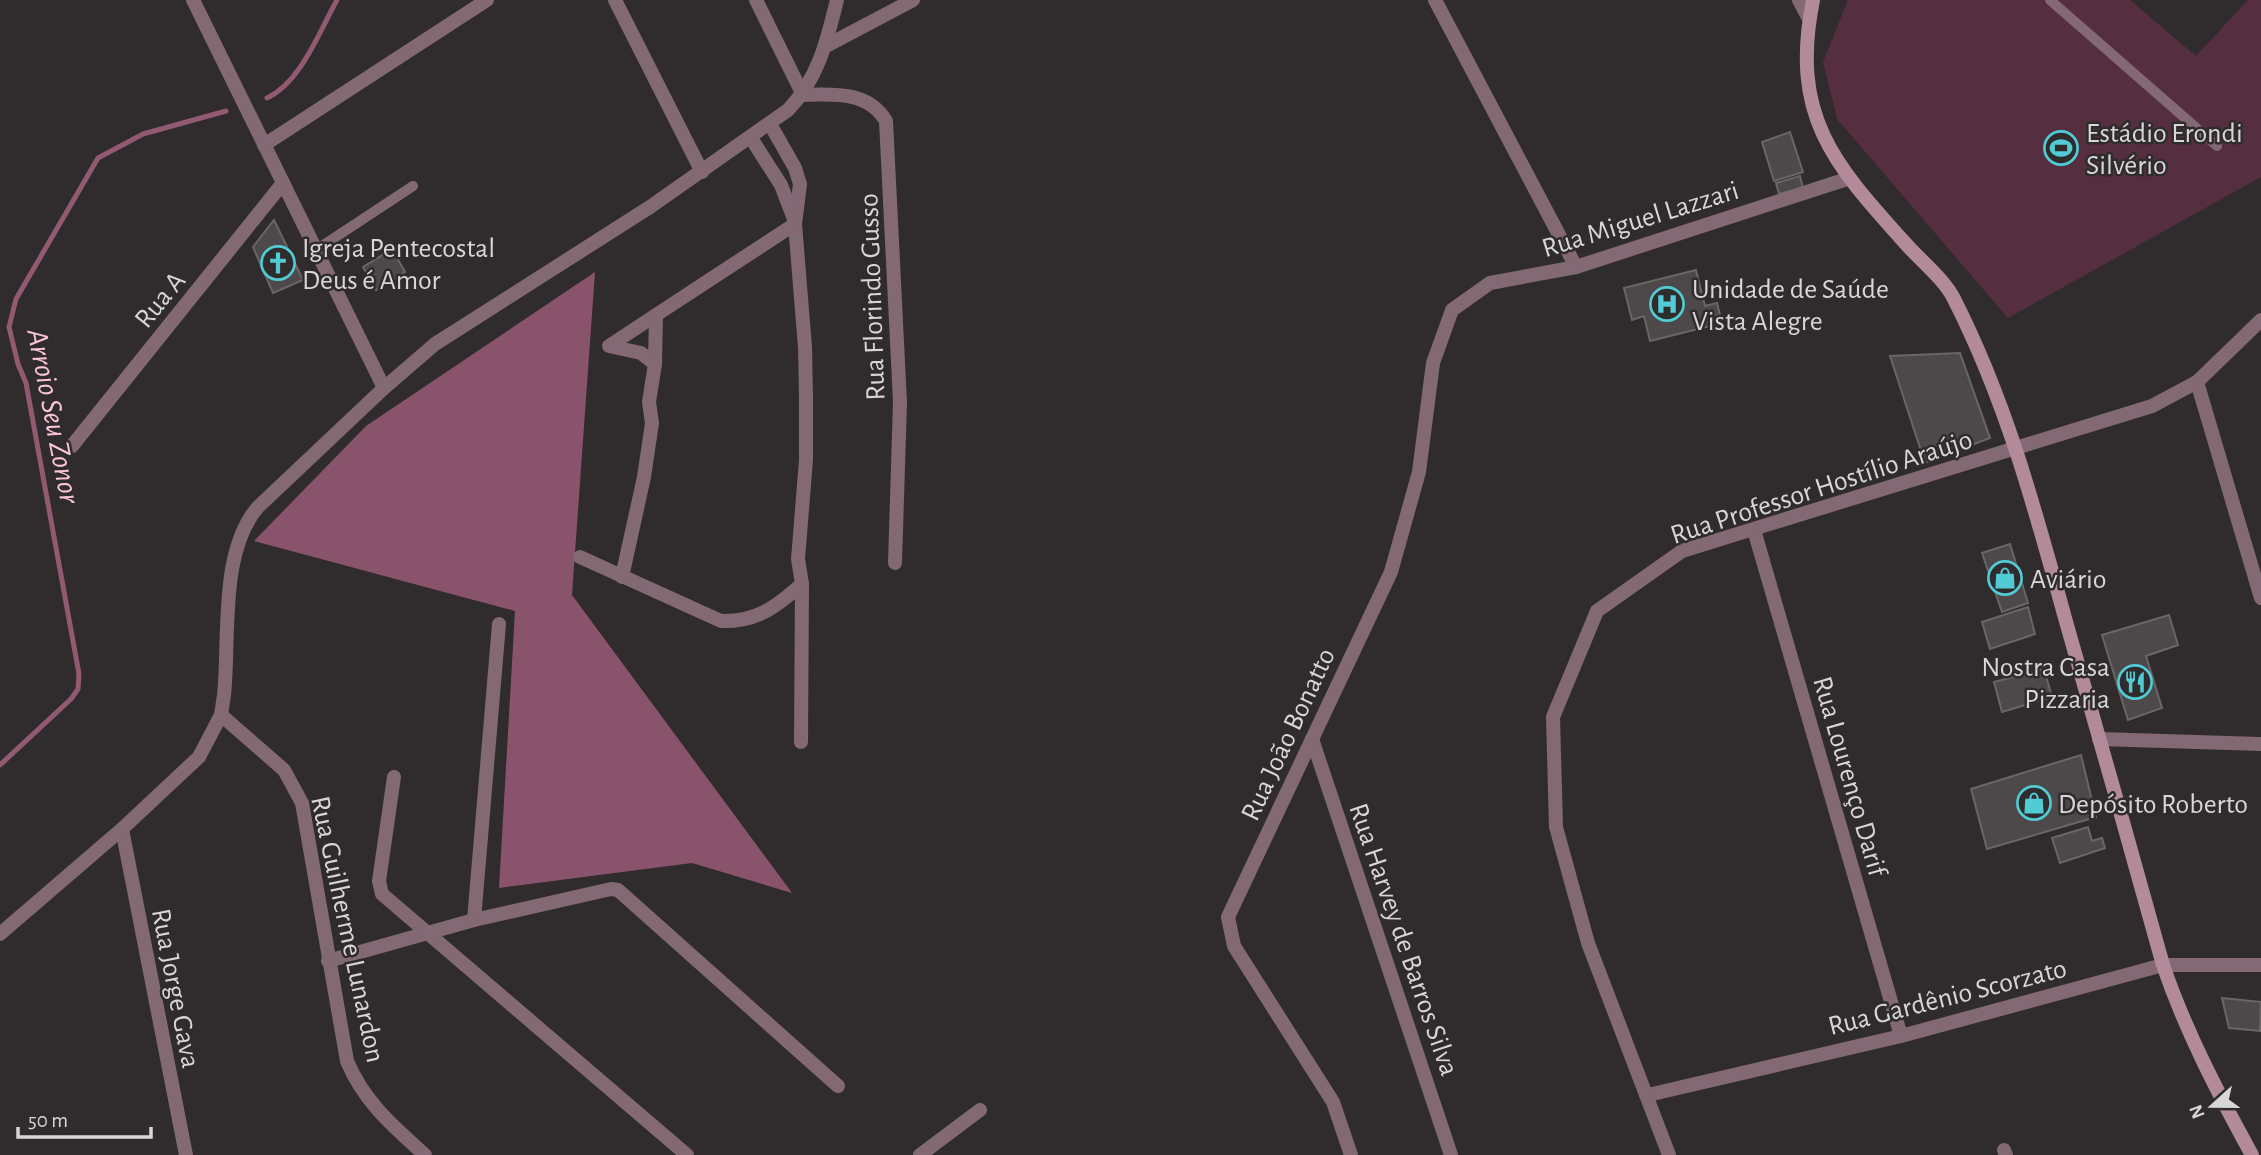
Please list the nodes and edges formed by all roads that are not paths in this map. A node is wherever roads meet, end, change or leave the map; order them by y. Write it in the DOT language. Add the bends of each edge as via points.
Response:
graph roads {
  1 [pos="192,0"];
  2 [pos="487,0"];
  3 [pos="614,0"];
  4 [pos="756,0"];
  5 [pos="838,0"];
  6 [pos="913,0"];
  7 [pos="1435,0"];
  8 [pos="1799,0"];
  9 [pos="1813,0"];
  10 [pos="2050,0"];
  11 [pos="1809,19"];
  12 [pos="826,46"];
  13 [pos="803,95"];
  14 [pos="770,124"];
  15 [pos="751,138"];
  16 [pos="264,145"];
  17 [pos="2217,146"];
  18 [pos="702,172"];
  19 [pos="1847,178"];
  20 [pos="283,183"];
  21 [pos="413,186"];
  22 [pos="795,224"];
  23 [pos="316,250"];
  24 [pos="1576,267"];
  25 [pos="1452,310"];
  26 [pos="656,315"];
  27 [pos="2261,320"];
  28 [pos="655,364"];
  29 [pos="2197,382"];
  30 [pos="384,388"];
  31 [pos="72,446"];
  32 [pos="2017,448"];
  33 [pos="1754,530"];
  34 [pos="580,557"];
  35 [pos="895,563"];
  36 [pos="622,577"];
  37 [pos="802,584"];
  38 [pos="2261,598"];
  39 [pos="499,624"];
  40 [pos="221,715"];
  41 [pos="1312,739"];
  42 [pos="2099,739"];
  43 [pos="801,742"];
  44 [pos="2261,744"];
  45 [pos="394,777"];
  46 [pos="122,829"];
  47 [pos="474,920"];
  48 [pos="0,934"];
  49 [pos="427,934"];
  50 [pos="328,961"];
  51 [pos="2163,965"];
  52 [pos="2261,965"];
  53 [pos="1901,1036"];
  54 [pos="838,1086"];
  55 [pos="1648,1095"];
  56 [pos="980,1110"];
  57 [pos="185,1154"];
  58 [pos="425,1155"];
  59 [pos="687,1155"];
  60 [pos="920,1155"];
  61 [pos="1351,1155"];
  62 [pos="1451,1155"];
  63 [pos="1669,1155"];
  64 [pos="2252,1155"];
  1 -- 16 [label="street"];
  2 -- 16 [label="street"];
  3 -- 18 [label="street"];
  4 -- 13 [label="street"];
  5 -- 12 [label="street"];
  6 -- 12 [label="street"];
  7 -- 24 [label="street"];
  8 -- 11 [label="street"];
  9 -- 11 [label="main road"];
  10 -- 17 [label="lane"];
  11 -- 19 [label="main road" via="1808,90 1821,135"];
  12 -- 13 [label="street"];
  13 -- 14 [label="street"];
  13 -- 35 [label="street, Rua Florindo Gusso" via="835,94 867,101 882,115 888,129 900,402"];
  14 -- 15 [label="street"];
  14 -- 22 [label="street" via="799,176"];
  15 -- 18 [label="street"];
  15 -- 22 [label="street" via="781,185"];
  16 -- 20 [label="street"];
  18 -- 30 [label="street" via="462,325"];
  19 -- 24 [label="street, Rua Miguel Lazzari"];
  19 -- 32 [label="main road" via="1952,295 1980,349"];
  20 -- 23 [label="street"];
  20 -- 31 [label="street, Rua A"];
  21 -- 23 [label="lane"];
  22 -- 26 [label="street"];
  22 -- 37 [label="street" via="805,347 806,460 798,558"];
  23 -- 30 [label="street"];
  24 -- 25 [label="street, Rua Miguel Lazzari" via="1490,283"];
  25 -- 41 [label="street, Rua João Bonatto" via="1433,363 1419,472 1391,572"];
  26 -- 28 [label="street"];
  26 -- 28 [label="street" via="609,346 641,353"];
  27 -- 29 [label="street, Rua Professor Hostílio Araújo"];
  28 -- 36 [label="street" via="649,395 648,453"];
  29 -- 32 [label="street, Rua Professor Hostílio Araújo" via="2152,406"];
  29 -- 38 [label="street"];
  30 -- 40 [label="street" via="258,507 240,534 233,564"];
  32 -- 33 [label="street, Rua Professor Hostílio Araújo"];
  32 -- 42 [label="main road"];
  33 -- 53 [label="street, Rua Lourenço Darif"];
  33 -- 55 [label="street, Rua Professor Hostílio Araújo" via="1682,551 1597,611 1553,717 1556,827 1588,943"];
  34 -- 36 [label="street"];
  36 -- 37 [label="street" via="721,621 758,617"];
  37 -- 43 [label="street"];
  39 -- 47 [label="street"];
  40 -- 46 [label="street" via="199,757"];
  40 -- 50 [label="street, Rua Guilherme Lunardon" via="284,770 302,803"];
  41 -- 61 [label="street, Rua João Bonatto" via="1228,917 1234,946 1333,1102"];
  41 -- 62 [label="street, Rua Harvey de Barros Silva"];
  42 -- 44 [label="street"];
  42 -- 51 [label="main road"];
  45 -- 49 [label="street" via="380,887 382,894"];
  46 -- 48 [label="street"];
  46 -- 57 [label="street, Rua Jorge Gava"];
  47 -- 49 [label="street"];
  47 -- 54 [label="street" via="618,890"];
  49 -- 50 [label="street"];
  49 -- 59 [label="street"];
  50 -- 58 [label="street, Rua Guilherme Lunardon" via="347,1061 357,1085 373,1107"];
  51 -- 52 [label="street, Rua Gardênio Scorzato"];
  51 -- 53 [label="street, Rua Gardênio Scorzato"];
  51 -- 64 [label="main road" via="2206,1072"];
  53 -- 55 [label="street, Rua Gardênio Scorzato"];
  55 -- 63 [label="street, Rua Professor Hostílio Araújo"];
  56 -- 60 [label="street"];
}
